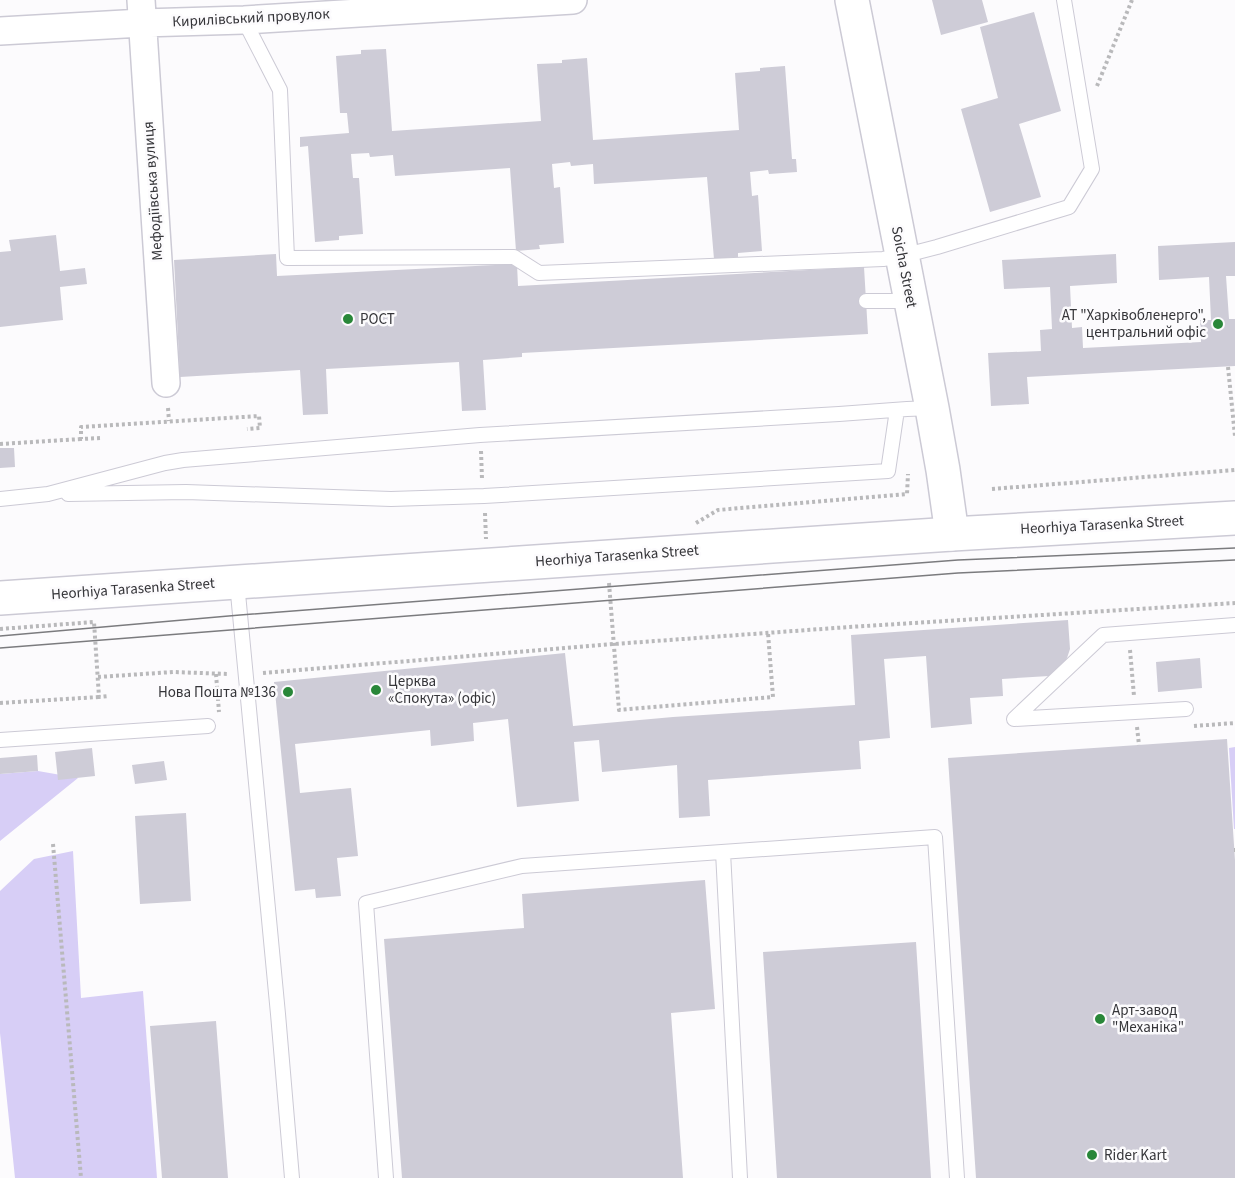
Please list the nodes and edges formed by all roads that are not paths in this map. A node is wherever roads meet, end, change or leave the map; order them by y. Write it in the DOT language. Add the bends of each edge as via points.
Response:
graph roads {
  1 [pos="573,0"];
  2 [pos="852,0"];
  3 [pos="1064,0"];
  4 [pos="141,11"];
  5 [pos="244,20"];
  6 [pos="0,31"];
  7 [pos="902,256"];
  8 [pos="866,301"];
  9 [pos="910,301"];
  10 [pos="166,383"];
  11 [pos="932,408"];
  12 [pos="897,410"];
  13 [pos="48,494"];
  14 [pos="0,499"];
  15 [pos="1235,518"];
  16 [pos="952,534"];
  17 [pos="237,582"];
  18 [pos="0,598"];
  19 [pos="1235,626"];
  20 [pos="1186,709"];
  21 [pos="208,726"];
  22 [pos="0,740"];
  23 [pos="723,852"];
  24 [pos="292,1178"];
  25 [pos="386,1178"];
  26 [pos="740,1178"];
  27 [pos="957,1178"];
  1 -- 5 [label="street, Кирилівський провулок"];
  2 -- 7 [label="main road, Soicha Street"];
  3 -- 7 [label="lane" via="1092,169 1069,207"];
  4 -- 5 [label="street, Кирилівський провулок"];
  4 -- 6 [label="street, Кирилівський провулок"];
  4 -- 10 [label="street, Мефодіївська вулиця"];
  5 -- 7 [label="lane" via="280,90 287,258 514,257 539,273"];
  7 -- 9 [label="main road, Soicha Street"];
  8 -- 9 [label="lane"];
  9 -- 11 [label="main road, Soicha Street"];
  11 -- 12 [label="lane"];
  11 -- 16 [label="main road, Soicha Street"];
  12 -- 13 [label="lane" via="480,435 183,460"];
  12 -- 13 [label="lane" via="888,471 437,498 186,492"];
  13 -- 14 [label="lane"];
  15 -- 16 [label="main road, Heorhiya Tarasenka Street"];
  16 -- 17 [label="main road, Heorhiya Tarasenka Street"];
  17 -- 18 [label="main road, Heorhiya Tarasenka Street"];
  17 -- 24 [label="lane"];
  19 -- 20 [label="lane" via="1103,635 1014,718"];
  21 -- 22 [label="lane"];
  23 -- 25 [label="lane" via="522,866 366,903"];
  23 -- 26 [label="lane"];
  23 -- 27 [label="lane" via="935,837"];
}
